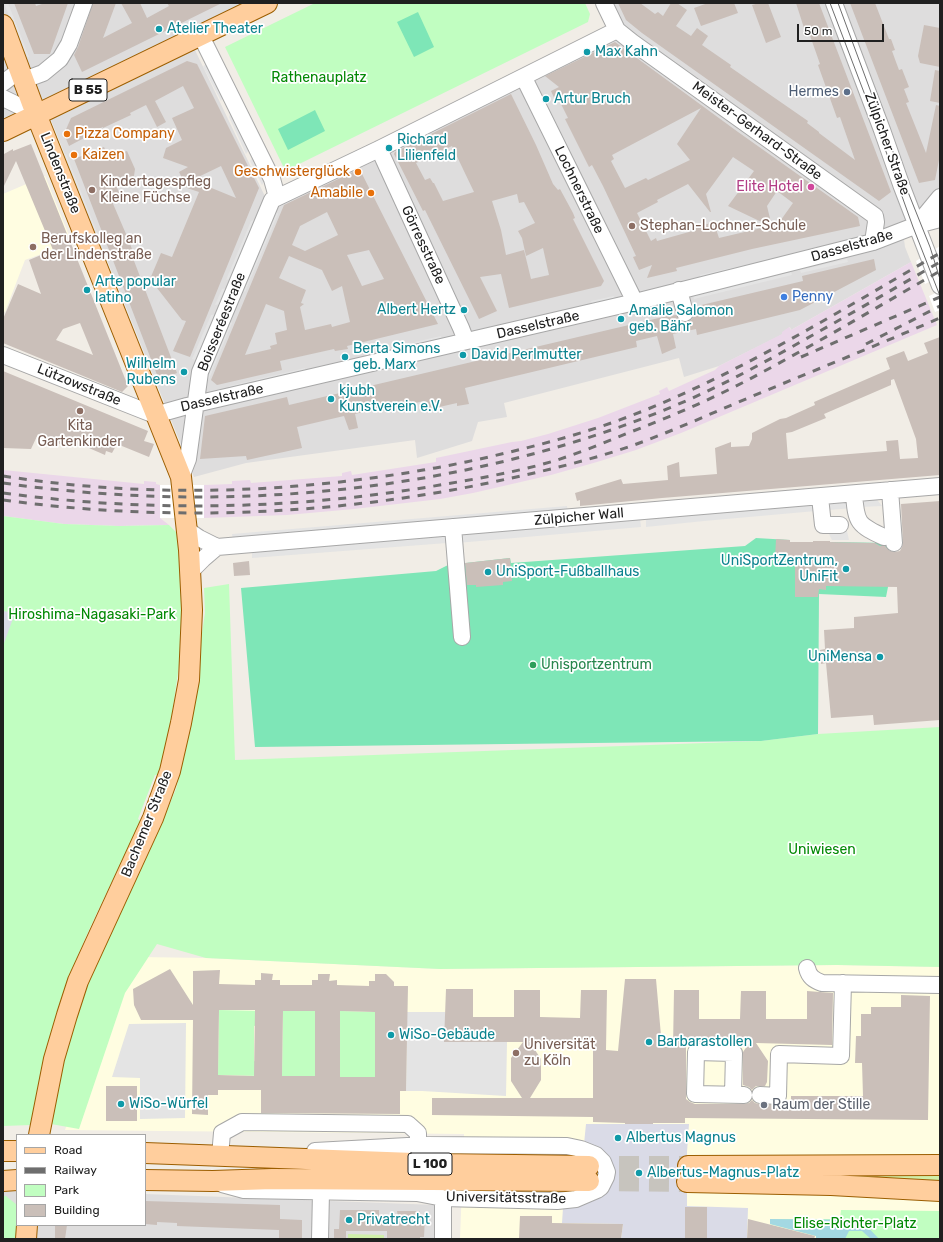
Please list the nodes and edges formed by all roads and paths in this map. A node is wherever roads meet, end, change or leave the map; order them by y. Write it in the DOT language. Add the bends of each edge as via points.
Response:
graph roads {
  1 [pos="84,3"];
  2 [pos="267,3"];
  3 [pos="604,3"];
  4 [pos="834,3"];
  5 [pos="3,25"];
  6 [pos="618,30"];
  7 [pos="200,36"];
  8 [pos="22,75"];
  9 [pos="524,78"];
  10 [pos="3,83"];
  11 [pos="3,98"];
  12 [pos="36,114"];
  13 [pos="3,131"];
  14 [pos="379,150"];
  15 [pos="277,197"];
  16 [pos="940,197"];
  17 [pos="940,219"];
  18 [pos="917,225"];
  19 [pos="873,242"];
  20 [pos="940,286"];
  21 [pos="679,290"];
  22 [pos="635,302"];
  23 [pos="685,313"];
  24 [pos="466,341"];
  25 [pos="3,355"];
  26 [pos="196,404"];
  27 [pos="155,415"];
  28 [pos="181,477"];
  29 [pos="940,486"];
  30 [pos="890,490"];
  31 [pos="854,494"];
  32 [pos="820,497"];
  33 [pos="840,525"];
  34 [pos="453,527"];
  35 [pos="186,529"];
  36 [pos="217,547"];
  37 [pos="190,572"];
  38 [pos="462,637"];
  39 [pos="807,968"];
  40 [pos="843,984"];
  41 [pos="940,985"];
  42 [pos="746,1095"];
  43 [pos="39,1134"];
  44 [pos="418,1145"];
  45 [pos="3,1151"];
  46 [pos="16,1151"];
  47 [pos="146,1153"];
  48 [pos="220,1156"];
  49 [pos="271,1158"];
  50 [pos="940,1165"];
  51 [pos="688,1174"];
  52 [pos="746,1175"];
  53 [pos="16,1180"];
  54 [pos="146,1180"];
  55 [pos="3,1181"];
  56 [pos="213,1181"];
  57 [pos="940,1191"];
  58 [pos="321,1192"];
  59 [pos="443,1198"];
  60 [pos="27,1226"];
  61 [pos="26,1239"];
  62 [pos="320,1239"];
  63 [pos="443,1239"];
  1 -- 8 [label="street" via="69,44 60,59 43,73"];
  2 -- 7 [label="main road, B 55"];
  3 -- 6 [label="street"];
  4 -- 18 [label="street, Zülpicher Straße"];
  5 -- 8 [label="main road, Lindenstraße"];
  6 -- 9 [label="street"];
  6 -- 19 [label="street, Meister-Gerhard-Straße" via="875,216"];
  7 -- 12 [label="main road, B 55"];
  7 -- 15 [label="street" via="266,166"];
  8 -- 10 [label="street"];
  8 -- 12 [label="main road, Lindenstraße"];
  9 -- 14 [label="street"];
  9 -- 22 [label="street, Lochnerstraße"];
  11 -- 12 [label="street"];
  12 -- 13 [label="main road, B 55"];
  12 -- 27 [label="main road, Lindenstraße"];
  14 -- 15 [label="street"];
  14 -- 24 [label="street, Görresstraße"];
  15 -- 26 [label="street, Boisseréestraße" via="272,200 200,372"];
  16 -- 18 [label="street"];
  17 -- 18 [label="street, Dasselstraße"];
  18 -- 19 [label="street, Dasselstraße"];
  18 -- 20 [label="street, Zülpicher Straße"];
  19 -- 21 [label="street, Dasselstraße"];
  21 -- 22 [label="street, Dasselstraße"];
  21 -- 23 [label="street"];
  22 -- 24 [label="street, Dasselstraße"];
  24 -- 26 [label="street, Dasselstraße"];
  25 -- 27 [label="street, Lützowstraße"];
  26 -- 27 [label="street, Dasselstraße"];
  26 -- 28 [label="street, Boisseréestraße" via="188,459"];
  27 -- 28 [label="main road, Lindenstraße"];
  28 -- 35 [label="main road, Bachemer Straße"];
  29 -- 30 [label="street, Zülpicher Wall"];
  30 -- 31 [label="street, Zülpicher Wall"];
  30 -- 31 [label="street" via="889,540 860,523 855,512"];
  31 -- 32 [label="street, Zülpicher Wall"];
  32 -- 33 [label="street" via="823,525"];
  32 -- 34 [label="street, Zülpicher Wall"];
  34 -- 36 [label="street, Zülpicher Wall"];
  34 -- 38 [label="street"];
  35 -- 36 [label="street"];
  35 -- 37 [label="main road, Bachemer Straße"];
  36 -- 37 [label="street"];
  37 -- 43 [label="main road, Bachemer Straße" via="192,610 188,680 170,771 153,818 78,981 54,1059"];
  39 -- 40 [label="street" via="814,980"];
  40 -- 41 [label="street"];
  40 -- 42 [label="street" via="841,1056 779,1054 778,1096"];
  44 -- 48 [label="street" via="418,1133 408,1124 242,1122 222,1133"];
  44 -- 49 [label="street, Universitätsstraße" via="293,1152"];
  44 -- 59 [label="street, Universitätsstraße" via="567,1146 596,1154 603,1162 606,1172 604,1182 597,1190 570,1200"];
  45 -- 46 [label="main road"];
  47 -- 48 [label="main road, Universitätsstraße / L 100"];
  48 -- 49 [label="main road, Universitätsstraße / L 100"];
  49 -- 56 [label="main road, Universitätsstraße / L 100" via="440,1164 589,1174"];
  50 -- 52 [label="main road"];
  51 -- 52 [label="main road"];
  52 -- 57 [label="main road"];
  53 -- 55 [label="main road"];
  54 -- 56 [label="main road, Universitätsstraße / L 100"];
  56 -- 58 [label="street, Universitätsstraße" via="244,1190"];
  58 -- 59 [label="street, Universitätsstraße" via="417,1193"];
  58 -- 62 [label="street"];
  59 -- 63 [label="street"];
  60 -- 61 [label="main road"];
}
